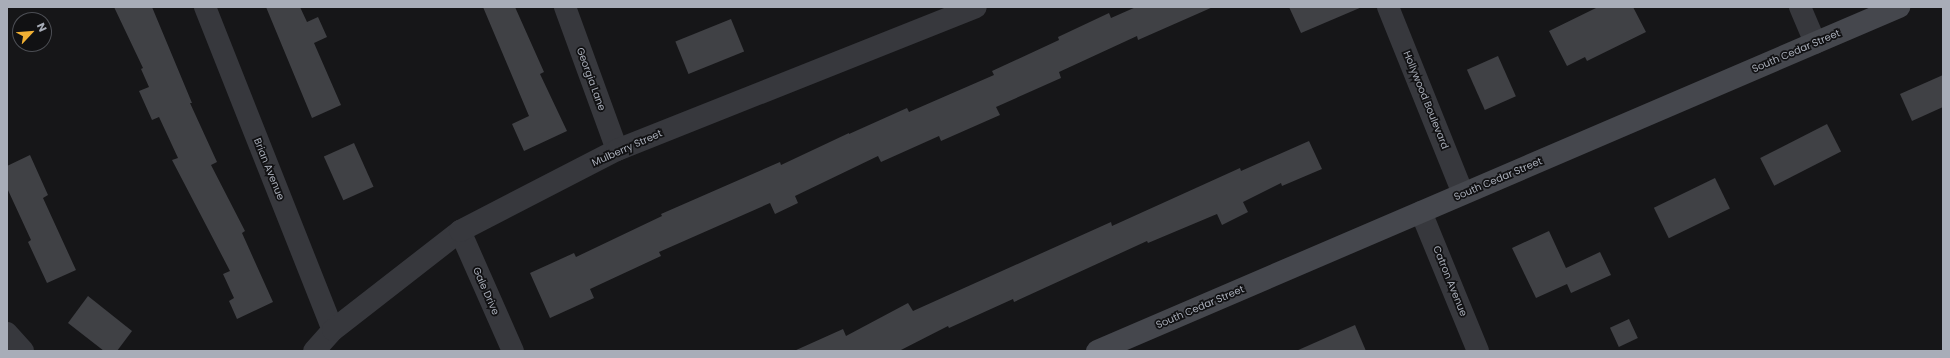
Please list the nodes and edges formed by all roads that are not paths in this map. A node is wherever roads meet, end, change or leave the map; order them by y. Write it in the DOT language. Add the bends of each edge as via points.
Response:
graph roads {
  1 [pos="205,7"];
  2 [pos="565,7"];
  3 [pos="976,7"];
  4 [pos="1388,7"];
  5 [pos="1800,7"];
  6 [pos="1899,7"];
  7 [pos="1815,43"];
  8 [pos="617,150"];
  9 [pos="1463,194"];
  10 [pos="1421,212"];
  11 [pos="460,230"];
  12 [pos="333,330"];
  13 [pos="7,333"];
  14 [pos="1101,350"];
  15 [pos="23,351"];
  16 [pos="314,351"];
  17 [pos="513,351"];
  18 [pos="1478,351"];
  1 -- 12 [label="street, Brian Avenue"];
  2 -- 8 [label="street, Georgia Lane"];
  3 -- 8 [label="street, Mulberry Street"];
  4 -- 9 [label="street, Hollywood Boulevard"];
  5 -- 7 [label="street"];
  6 -- 7 [label="main road, South Cedar Street"];
  7 -- 9 [label="main road, South Cedar Street"];
  8 -- 11 [label="street, Mulberry Street"];
  9 -- 10 [label="main road, South Cedar Street"];
  10 -- 14 [label="main road, South Cedar Street"];
  10 -- 18 [label="street, Catron Avenue"];
  11 -- 12 [label="street, Mulberry Street"];
  11 -- 17 [label="street, Gale Drive"];
  12 -- 16 [label="street, Mulberry Street"];
  13 -- 15 [label="street"];
}
